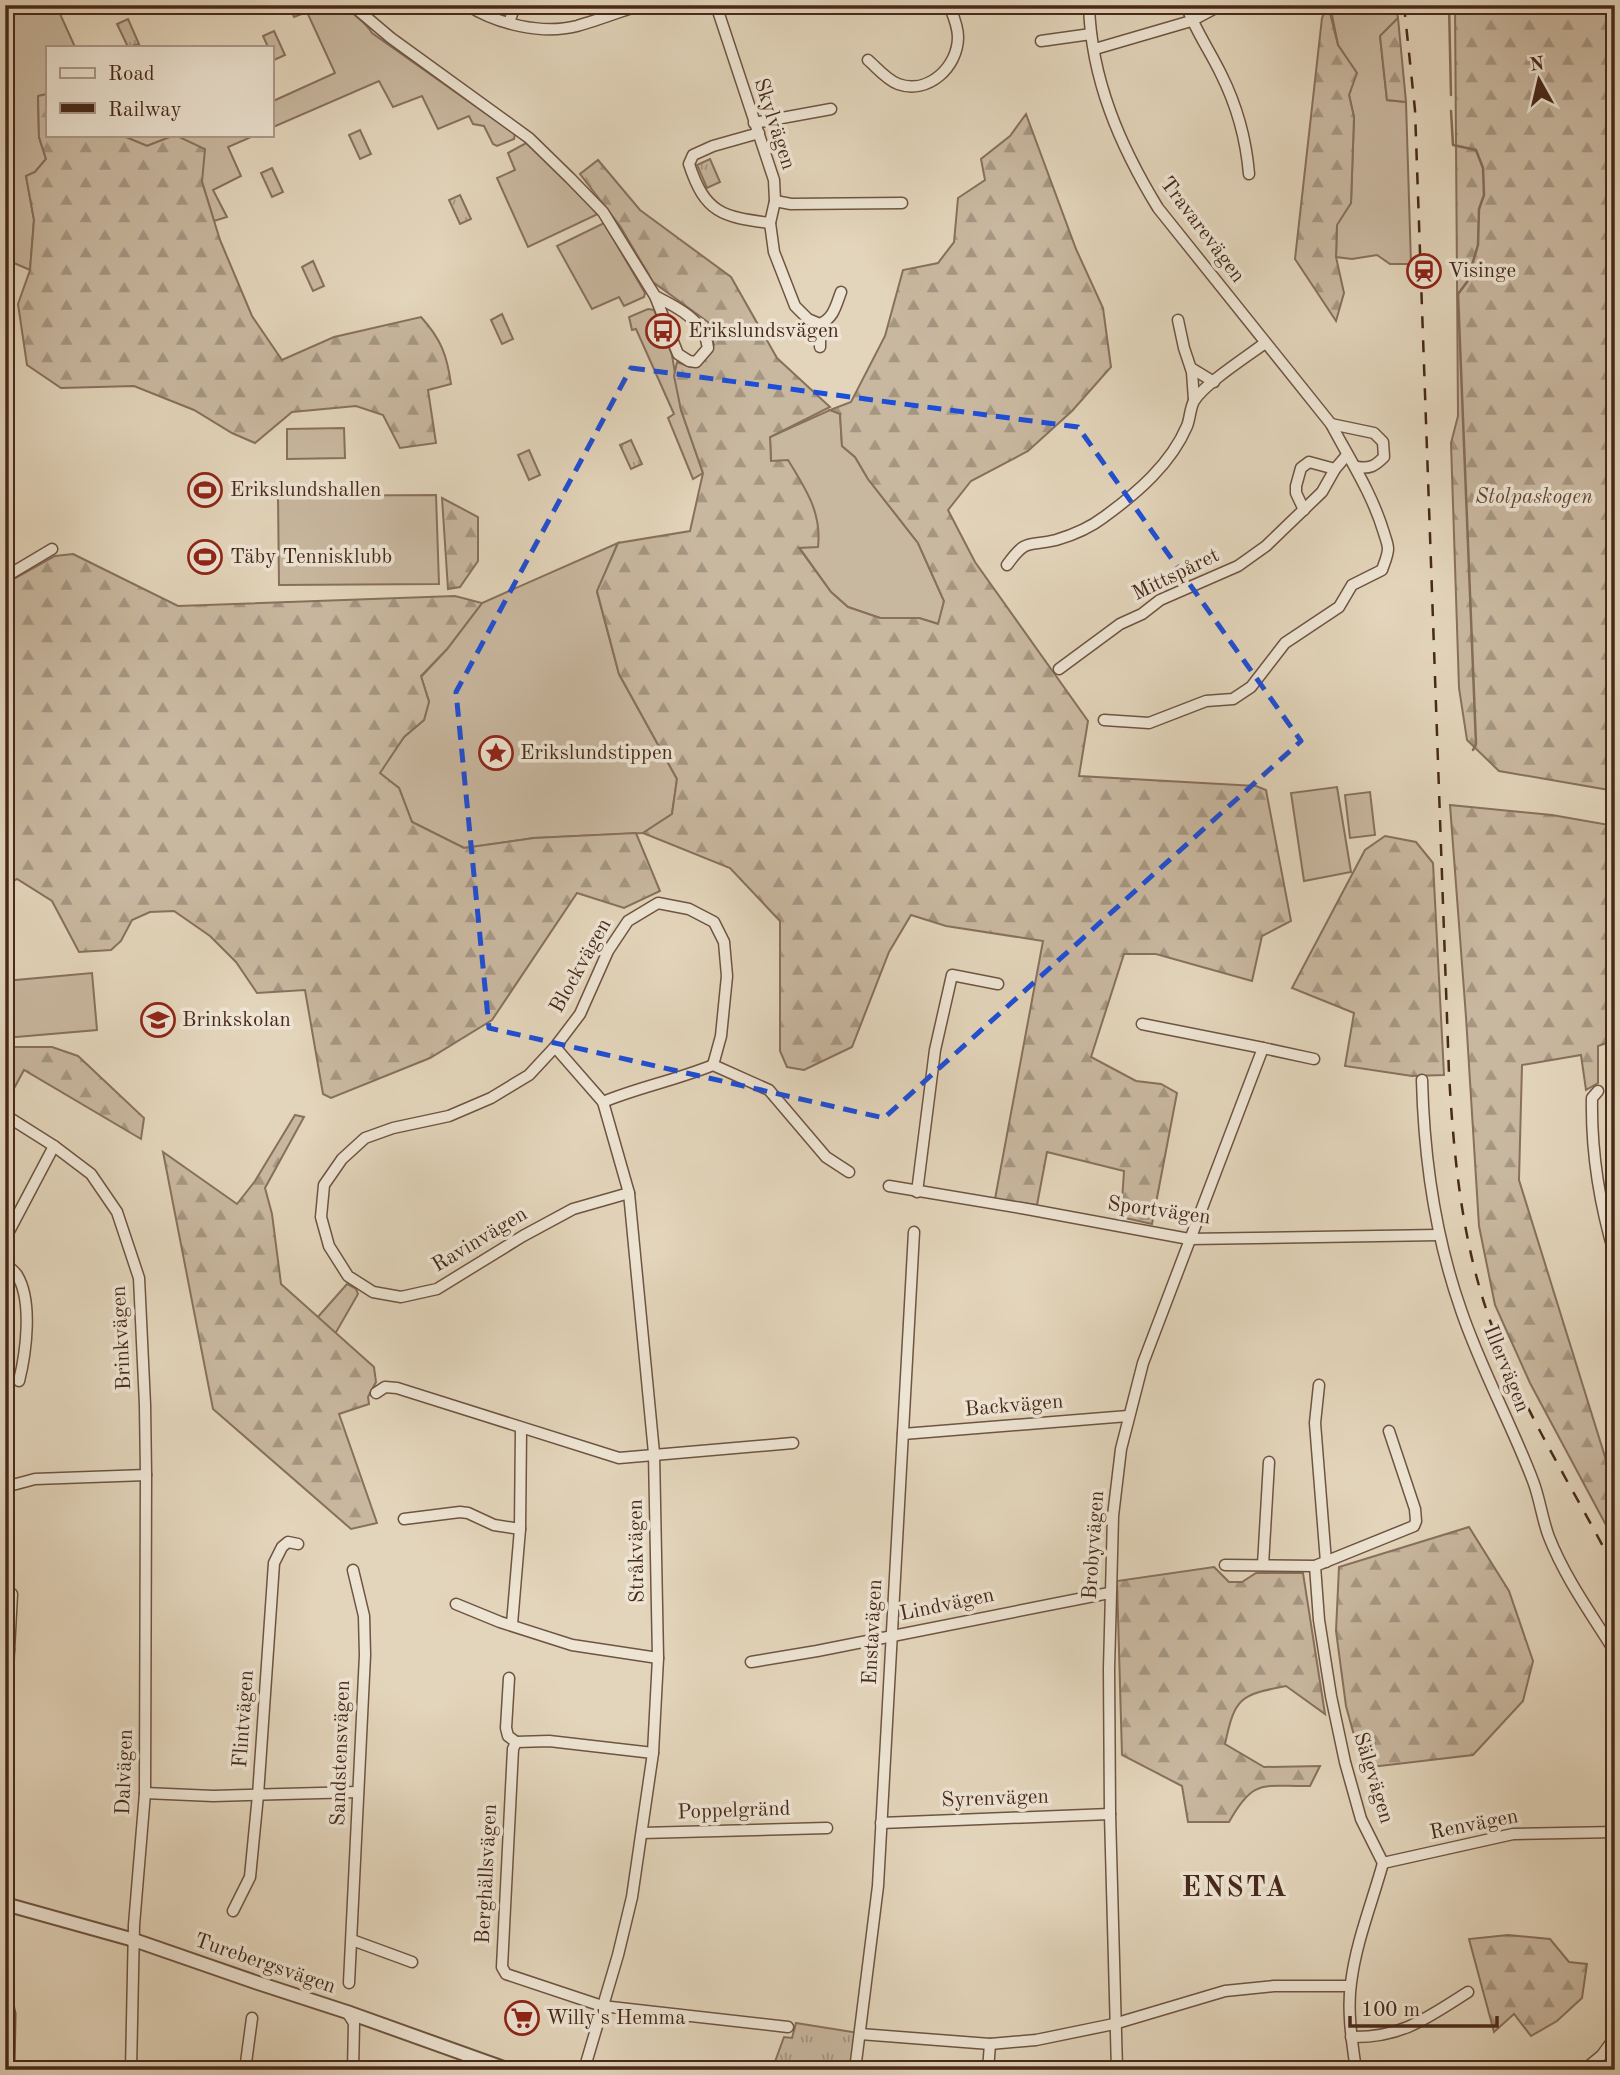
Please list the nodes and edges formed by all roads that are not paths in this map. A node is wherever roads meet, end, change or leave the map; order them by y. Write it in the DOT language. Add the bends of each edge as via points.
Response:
graph roads {
  1 [pos="352,5"];
  2 [pos="467,5"];
  3 [pos="516,5"];
  4 [pos="639,5"];
  5 [pos="716,5"];
  6 [pos="949,5"];
  7 [pos="1089,5"];
  8 [pos="1186,5"];
  9 [pos="1221,5"];
  10 [pos="1191,21"];
  11 [pos="509,23"];
  12 [pos="1091,34"];
  13 [pos="1041,41"];
  14 [pos="1095,49"];
  15 [pos="868,60"];
  16 [pos="831,109"];
  17 [pos="754,123"];
  18 [pos="759,133"];
  19 [pos="1249,174"];
  20 [pos="775,201"];
  21 [pos="902,203"];
  22 [pos="770,223"];
  23 [pos="841,292"];
  24 [pos="655,296"];
  25 [pos="1178,320"];
  26 [pos="820,324"];
  27 [pos="1265,344"];
  28 [pos="820,347"];
  29 [pos="1191,368"];
  30 [pos="1214,382"];
  31 [pos="1194,400"];
  32 [pos="1331,424"];
  33 [pos="1347,455"];
  34 [pos="1357,467"];
  35 [pos="1335,469"];
  36 [pos="1304,510"];
  37 [pos="52,549"];
  38 [pos="1007,565"];
  39 [pos="5,577"];
  40 [pos="1059,669"];
  41 [pos="1104,720"];
  42 [pos="998,984"];
  43 [pos="1142,1024"];
  44 [pos="555,1047"];
  45 [pos="1263,1048"];
  46 [pos="1314,1059"];
  47 [pos="713,1065"];
  48 [pos="1422,1080"];
  49 [pos="1598,1091"];
  50 [pos="603,1102"];
  51 [pos="5,1115"];
  52 [pos="54,1146"];
  53 [pos="849,1172"];
  54 [pos="888,1186"];
  55 [pos="917,1192"];
  56 [pos="629,1193"];
  57 [pos="914,1232"];
  58 [pos="1439,1235"];
  59 [pos="5,1239"];
  60 [pos="1189,1239"];
  61 [pos="1615,1256"];
  62 [pos="5,1263"];
  63 [pos="19,1381"];
  64 [pos="1320,1385"];
  65 [pos="376,1393"];
  66 [pos="1128,1416"];
  67 [pos="521,1429"];
  68 [pos="1389,1431"];
  69 [pos="903,1434"];
  70 [pos="793,1444"];
  71 [pos="654,1453"];
  72 [pos="1269,1462"];
  73 [pos="146,1475"];
  74 [pos="5,1487"];
  75 [pos="404,1519"];
  76 [pos="520,1529"];
  77 [pos="298,1544"];
  78 [pos="1326,1562"];
  79 [pos="1225,1565"];
  80 [pos="1264,1565"];
  81 [pos="1315,1566"];
  82 [pos="353,1570"];
  83 [pos="1110,1593"];
  84 [pos="12,1594"];
  85 [pos="456,1604"];
  86 [pos="512,1624"];
  87 [pos="893,1636"];
  88 [pos="7,1650"];
  89 [pos="1615,1653"];
  90 [pos="658,1658"];
  91 [pos="751,1662"];
  92 [pos="509,1678"];
  93 [pos="5,1732"];
  94 [pos="516,1742"];
  95 [pos="653,1753"];
  96 [pos="358,1792"];
  97 [pos="145,1793"];
  98 [pos="258,1795"];
  99 [pos="1110,1814"];
  100 [pos="881,1823"];
  101 [pos="827,1828"];
  102 [pos="1615,1832"];
  103 [pos="642,1833"];
  104 [pos="1384,1863"];
  105 [pos="5,1904"];
  106 [pos="233,1911"];
  107 [pos="134,1940"];
  108 [pos="352,1940"];
  109 [pos="412,1962"];
  110 [pos="349,1983"];
  111 [pos="1350,1986"];
  112 [pos="5,1992"];
  113 [pos="1468,1992"];
  114 [pos="602,2006"];
  115 [pos="347,2012"];
  116 [pos="252,2018"];
  117 [pos="1114,2024"];
  118 [pos="788,2027"];
  119 [pos="860,2034"];
  120 [pos="1351,2037"];
  121 [pos="1615,2038"];
  122 [pos="990,2044"];
  123 [pos="9,2070"];
  124 [pos="131,2070"];
  125 [pos="245,2070"];
  126 [pos="353,2070"];
  127 [pos="509,2070"];
  128 [pos="584,2070"];
  129 [pos="855,2070"];
  130 [pos="988,2070"];
  131 [pos="1117,2070"];
  132 [pos="1356,2070"];
  133 [pos="1584,2070"];
  1 -- 24 [label="street" via="537,146 603,212"];
  2 -- 11 [label="street"];
  3 -- 11 [label="street"];
  4 -- 11 [label="street" via="572,27 545,29"];
  5 -- 17 [label="street, Skylvägen"];
  6 -- 15 [label="street" via="958,38 948,69 934,81 918,86 898,84"];
  7 -- 12 [label="street, Travarevägen"];
  8 -- 10 [label="street"];
  9 -- 10 [label="street"];
  10 -- 14 [label="street"];
  10 -- 19 [label="street" via="1222,74 1241,121"];
  12 -- 13 [label="street"];
  12 -- 14 [label="street, Travarevägen"];
  14 -- 27 [label="street, Travarevägen" via="1107,107 1140,178 1158,208"];
  16 -- 17 [label="street"];
  17 -- 18 [label="street, Skylvägen"];
  18 -- 20 [label="street, Skylvägen" via="774,180"];
  18 -- 22 [label="street" via="713,146 693,155 689,164 713,208 730,218"];
  20 -- 21 [label="street"];
  20 -- 22 [label="street, Skylvägen"];
  22 -- 26 [label="street, Skylvägen" via="774,252 795,306 808,320"];
  23 -- 26 [label="street" via="834,314"];
  24 -- 24 [label="street" via="678,354 696,362 708,348 707,338 679,307"];
  25 -- 29 [label="street"];
  26 -- 28 [label="street"];
  27 -- 30 [label="street"];
  27 -- 32 [label="street, Travarevägen"];
  29 -- 30 [label="street"];
  29 -- 31 [label="street"];
  30 -- 31 [label="street"];
  31 -- 38 [label="street" via="1186,428 1161,469 1103,518 1053,541 1034,542 1018,550"];
  32 -- 33 [label="street, Travarevägen"];
  32 -- 34 [label="street" via="1374,433 1383,442 1384,457 1378,464"];
  33 -- 34 [label="street, Travarevägen"];
  33 -- 35 [label="street, Mittspåret"];
  34 -- 41 [label="street, Travarevägen" via="1388,550 1382,570 1352,585 1339,607 1285,643 1251,687 1233,699 1206,701 1149,723"];
  35 -- 36 [label="street, Mittspåret" via="1322,492"];
  35 -- 36 [label="street" via="1310,461 1301,468 1296,493"];
  36 -- 40 [label="street, Mittspåret" via="1266,547 1238,566 1160,600"];
  37 -- 39 [label="street"];
  42 -- 55 [label="street" via="952,975 935,1050"];
  43 -- 45 [label="street"];
  44 -- 47 [label="street, Blockvägen" via="580,1014 608,951 628,921 658,904 689,909 714,922 724,942 727,976 721,1037"];
  44 -- 50 [label="street, Stråkvägen"];
  44 -- 56 [label="street, Ravinvägen" via="529,1075 491,1098 449,1116 365,1138 342,1159 324,1185 321,1217 329,1246 348,1276 373,1292 401,1297 437,1289 573,1209"];
  45 -- 46 [label="street"];
  45 -- 60 [label="street, Brobyvägen"];
  47 -- 50 [label="street"];
  47 -- 53 [label="street" via="769,1090 826,1157"];
  48 -- 58 [label="street, Illervägen" via="1423,1134"];
  49 -- 61 [label="street" via="1592,1098 1595,1159"];
  50 -- 56 [label="street, Stråkvägen"];
  51 -- 52 [label="street, Brinkvägen"];
  52 -- 59 [label="street"];
  52 -- 73 [label="street, Brinkvägen" via="91,1174 117,1212 139,1278"];
  54 -- 55 [label="street, Sportvägen"];
  55 -- 60 [label="street, Sportvägen"];
  56 -- 71 [label="street, Stråkvägen"];
  57 -- 69 [label="street, Enstavägen"];
  58 -- 60 [label="street, Sportvägen"];
  58 -- 89 [label="street, Illervägen" via="1461,1309 1533,1482 1549,1537"];
  60 -- 66 [label="street, Brobyvägen"];
  62 -- 63 [label="street" via="18,1276 24,1297 26,1351"];
  64 -- 78 [label="street" via="1315,1423"];
  65 -- 67 [label="street" via="385,1387 397,1388"];
  66 -- 69 [label="street, Backvägen"];
  66 -- 83 [label="street, Brobyvägen" via="1114,1516"];
  67 -- 71 [label="street" via="618,1458"];
  67 -- 76 [label="street"];
  68 -- 78 [label="street" via="1404,1472 1414,1526"];
  69 -- 87 [label="street, Enstavägen"];
  70 -- 71 [label="street"];
  71 -- 90 [label="street, Stråkvägen"];
  72 -- 80 [label="street"];
  73 -- 74 [label="street" via="34,1479"];
  73 -- 97 [label="street, Dalvägen"];
  75 -- 76 [label="street" via="460,1512"];
  76 -- 86 [label="street"];
  77 -- 98 [label="street, Flintvägen" via="282,1546 274,1563"];
  78 -- 81 [label="street"];
  79 -- 80 [label="street"];
  80 -- 81 [label="street"];
  81 -- 104 [label="street, Sälgvägen" via="1319,1620 1345,1762 1361,1819"];
  82 -- 96 [label="street, Sandstensvägen" via="364,1629"];
  83 -- 87 [label="street, Lindvägen"];
  83 -- 99 [label="street, Brobyvägen"];
  84 -- 88 [label="street"];
  85 -- 86 [label="street"];
  86 -- 90 [label="street" via="572,1645"];
  87 -- 91 [label="street, Lindvägen"];
  87 -- 100 [label="street, Enstavägen"];
  88 -- 93 [label="street"];
  90 -- 95 [label="street, Stråkvägen"];
  92 -- 94 [label="street, Berghällsvägen" via="506,1728 508,1737"];
  94 -- 95 [label="street" via="549,1741"];
  94 -- 114 [label="street, Berghällsvägen" via="502,1967 506,1974"];
  95 -- 103 [label="street, Stråkvägen"];
  96 -- 98 [label="street"];
  96 -- 108 [label="street, Sandstensvägen"];
  97 -- 98 [label="street"];
  97 -- 107 [label="street, Dalvägen"];
  98 -- 106 [label="street, Flintvägen" via="250,1877"];
  99 -- 100 [label="street, Syrenvägen"];
  99 -- 117 [label="street, Brobyvägen"];
  100 -- 119 [label="street, Enstavägen"];
  101 -- 103 [label="street, Poppelgränd"];
  102 -- 104 [label="street, Renvägen" via="1513,1834"];
  103 -- 114 [label="street, Stråkvägen" via="632,1896"];
  104 -- 111 [label="street"];
  105 -- 107 [label="street, Turebergsvägen"];
  107 -- 115 [label="street, Turebergsvägen"];
  107 -- 124 [label="street, Dalvägen"];
  108 -- 109 [label="street"];
  108 -- 110 [label="street, Sandstensvägen"];
  111 -- 117 [label="street" via="1225,1991"];
  111 -- 120 [label="street"];
  112 -- 123 [label="street" via="10,2014"];
  113 -- 120 [label="street" via="1402,2031"];
  114 -- 118 [label="street"];
  114 -- 128 [label="street, Stråkvägen"];
  115 -- 126 [label="street" via="354,2023"];
  115 -- 127 [label="street, Turebergsvägen"];
  116 -- 125 [label="street"];
  117 -- 122 [label="street"];
  117 -- 131 [label="street, Brobyvägen"];
  119 -- 122 [label="street"];
  119 -- 129 [label="street, Enstavägen"];
  120 -- 132 [label="street"];
  121 -- 133 [label="street"];
  122 -- 130 [label="street"];
}
